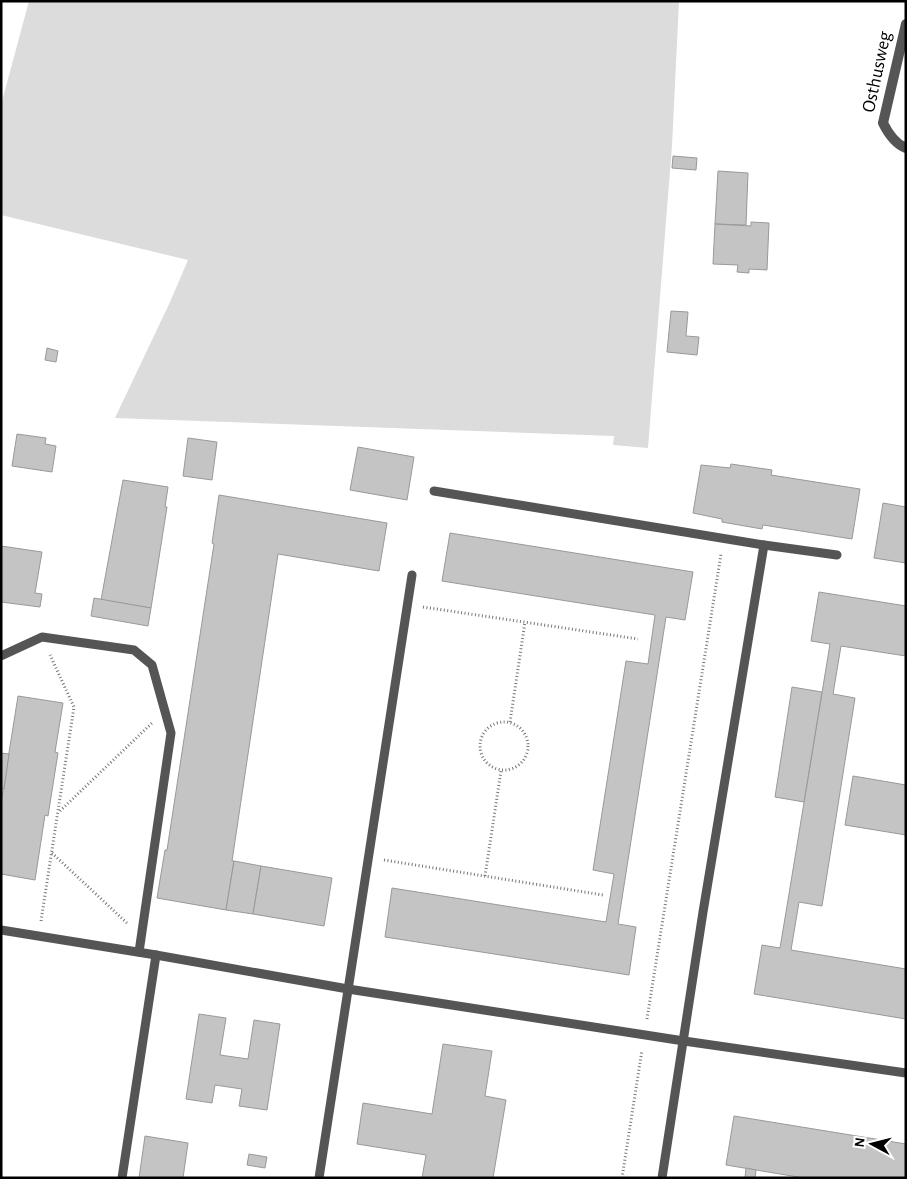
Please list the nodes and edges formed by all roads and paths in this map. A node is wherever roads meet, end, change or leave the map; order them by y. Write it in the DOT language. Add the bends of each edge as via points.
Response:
graph roads {
  1 [pos="906,24"];
  2 [pos="906,148"];
  3 [pos="434,491"];
  4 [pos="723,539"];
  5 [pos="764,545"];
  6 [pos="837,555"];
  7 [pos="412,575"];
  8 [pos="408,605"];
  9 [pos="525,622"];
  10 [pos="42,637"];
  11 [pos="638,639"];
  12 [pos="1,656"];
  13 [pos="164,711"];
  14 [pos="510,722"];
  15 [pos="501,771"];
  16 [pos="58,812"];
  17 [pos="52,853"];
  18 [pos="369,857"];
  19 [pos="485,876"];
  20 [pos="603,895"];
  21 [pos="1,930"];
  22 [pos="39,936"];
  23 [pos="141,936"];
  24 [pos="139,952"];
  25 [pos="156,955"];
  26 [pos="348,990"];
  27 [pos="644,1035"];
  28 [pos="684,1041"];
  29 [pos="906,1073"];
  30 [pos="122,1178"];
  31 [pos="318,1178"];
  32 [pos="622,1178"];
  33 [pos="662,1178"];
  1 -- 2 [label="street, Osthusweg" via="883,123 890,135"];
  3 -- 4 [label="lane"];
  4 -- 5 [label="lane"];
  4 -- 27 [label="path"];
  5 -- 6 [label="lane"];
  5 -- 28 [label="lane"];
  7 -- 8 [label="lane"];
  8 -- 9 [label="path"];
  8 -- 18 [label="lane"];
  9 -- 11 [label="path"];
  9 -- 14 [label="path"];
  10 -- 12 [label="lane"];
  10 -- 13 [label="lane" via="134,650 152,665"];
  10 -- 16 [label="path" via="74,707"];
  13 -- 16 [label="path"];
  13 -- 23 [label="lane" via="171,733"];
  14 -- 15 [label="path" via="525,732 529,747 524,762 513,770"];
  14 -- 15 [label="path" via="496,723 483,733 480,741 480,752 487,764"];
  15 -- 19 [label="path"];
  16 -- 17 [label="path"];
  17 -- 22 [label="path"];
  17 -- 23 [label="path"];
  18 -- 19 [label="path"];
  18 -- 26 [label="lane"];
  19 -- 20 [label="path"];
  21 -- 22 [label="lane"];
  22 -- 24 [label="lane"];
  23 -- 24 [label="lane"];
  24 -- 25 [label="lane"];
  25 -- 26 [label="lane"];
  25 -- 30 [label="lane"];
  26 -- 27 [label="lane"];
  26 -- 31 [label="lane"];
  27 -- 28 [label="lane"];
  27 -- 32 [label="path"];
  28 -- 29 [label="lane"];
  28 -- 33 [label="lane"];
}
